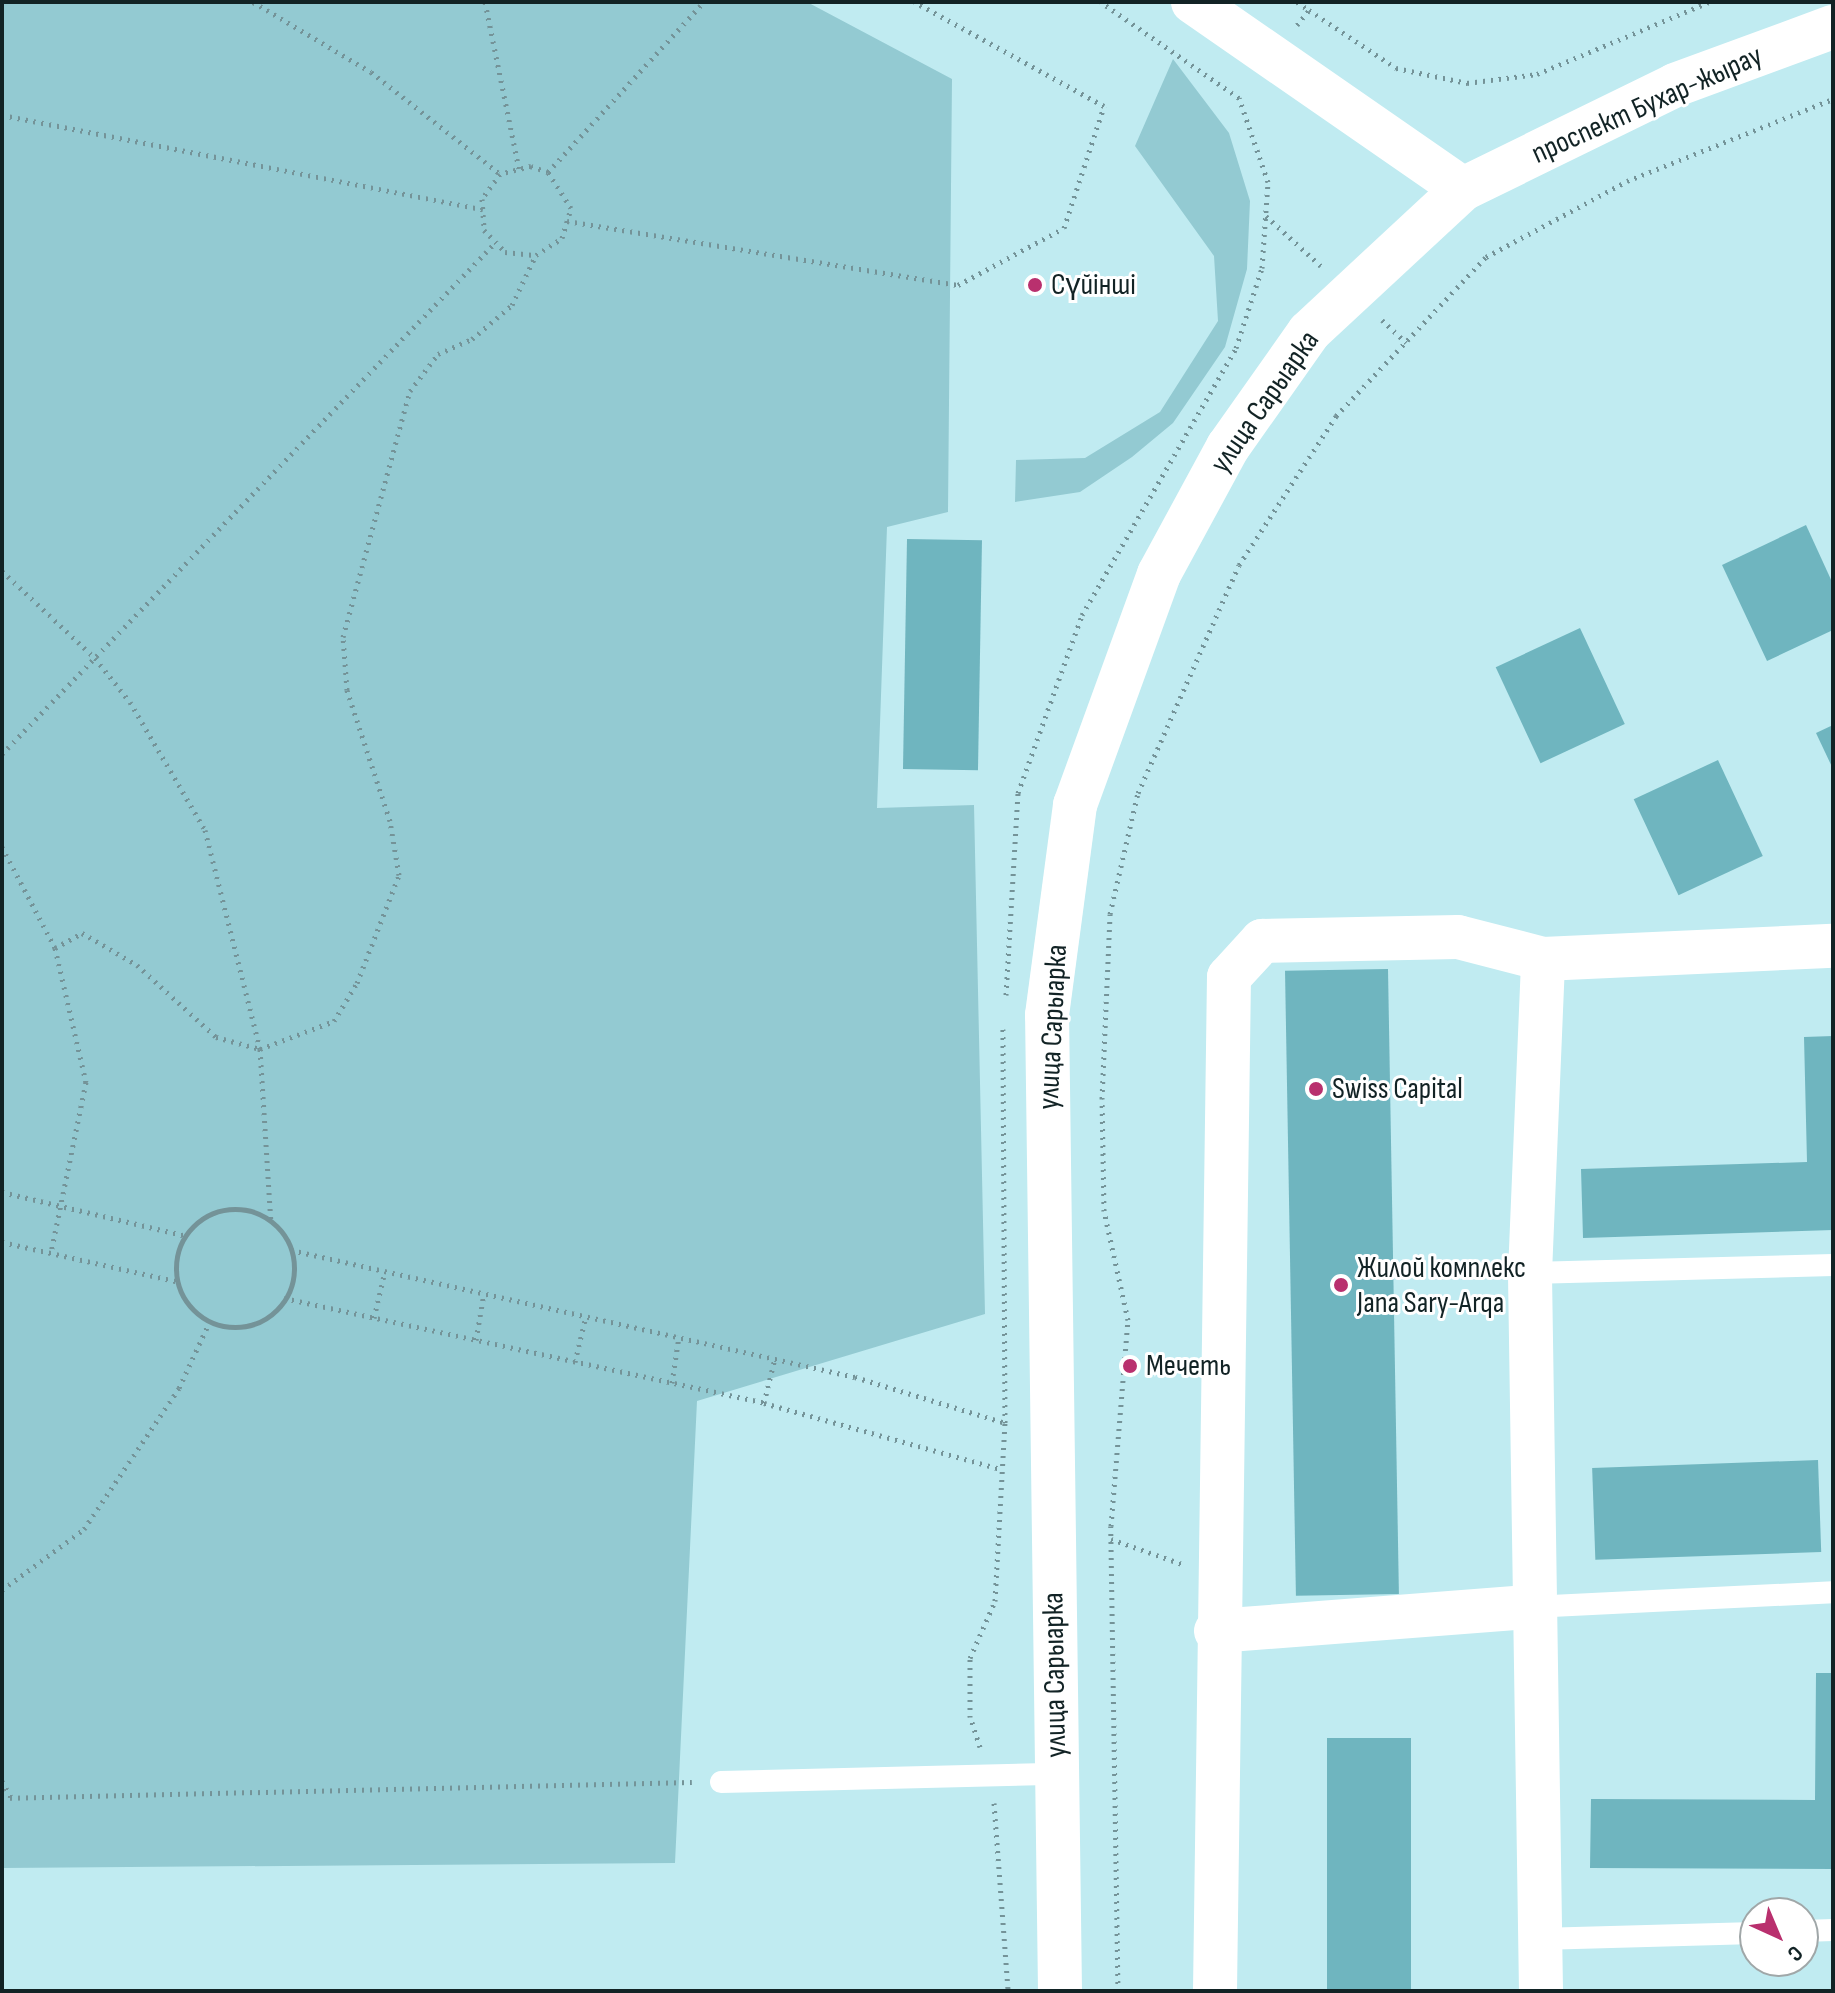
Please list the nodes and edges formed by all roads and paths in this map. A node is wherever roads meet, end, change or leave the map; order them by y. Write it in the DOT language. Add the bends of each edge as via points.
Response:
graph roads {
  1 [pos="253,2"];
  2 [pos="485,2"];
  3 [pos="704,2"];
  4 [pos="915,2"];
  5 [pos="1193,2"];
  6 [pos="1297,2"];
  7 [pos="1709,2"];
  8 [pos="1309,10"];
  9 [pos="1833,27"];
  10 [pos="1270,56"];
  11 [pos="1239,98"];
  12 [pos="2,115"];
  13 [pos="519,169"];
  14 [pos="548,172"];
  15 [pos="500,174"];
  16 [pos="1463,189"];
  17 [pos="483,209"];
  18 [pos="567,221"];
  19 [pos="496,242"];
  20 [pos="536,255"];
  21 [pos="2,571"];
  22 [pos="95,658"];
  23 [pos="2,754"];
  24 [pos="2,847"];
  25 [pos="1833,946"];
  26 [pos="55,948"];
  27 [pos="1543,959"];
  28 [pos="260,1049"];
  29 [pos="2,1192"];
  30 [pos="64,1206"];
  31 [pos="271,1222"];
  32 [pos="186,1236"];
  33 [pos="2,1242"];
  34 [pos="291,1250"];
  35 [pos="51,1253"];
  36 [pos="1833,1265"];
  37 [pos="385,1271"];
  38 [pos="1530,1273"];
  39 [pos="179,1282"];
  40 [pos="484,1293"];
  41 [pos="284,1298"];
  42 [pos="586,1316"];
  43 [pos="374,1318"];
  44 [pos="209,1323"];
  45 [pos="679,1336"];
  46 [pos="476,1340"];
  47 [pos="775,1358"];
  48 [pos="574,1362"];
  49 [pos="672,1383"];
  50 [pos="764,1403"];
  51 [pos="1000,1469"];
  52 [pos="1111,1539"];
  53 [pos="1217,1588"];
  54 [pos="2,1590"];
  55 [pos="1833,1592"];
  56 [pos="1531,1607"];
  57 [pos="1216,1631"];
  58 [pos="1057,1774"];
  59 [pos="990,1776"];
  60 [pos="2,1781"];
  61 [pos="721,1782"];
  62 [pos="11,1797"];
  63 [pos="2,1798"];
  64 [pos="1739,1933"];
  65 [pos="1539,1939"];
  66 [pos="1008,1991"];
  67 [pos="1060,1991"];
  68 [pos="1215,1991"];
  69 [pos="1541,1991"];
  1 -- 15 [label="path" via="371,72"];
  2 -- 13 [label="path"];
  3 -- 14 [label="path"];
  4 -- 18 [label="path" via="1104,106 1064,228 958,285"];
  5 -- 10 [label="street"];
  6 -- 8 [label="path"];
  7 -- 8 [label="path" via="1537,74 1467,83 1396,68"];
  8 -- 10 [label="path"];
  9 -- 16 [label="street, проспект Бухар-жырау" via="1675,85"];
  10 -- 11 [label="path"];
  10 -- 16 [label="street"];
  12 -- 17 [label="path"];
  13 -- 14 [label="path"];
  13 -- 15 [label="path"];
  14 -- 18 [label="path" via="571,208"];
  15 -- 17 [label="path"];
  16 -- 58 [label="street, улица Сарыарка" via="1309,332 1228,447 1159,574 1075,805 1047,1015"];
  17 -- 19 [label="path" via="484,230"];
  18 -- 20 [label="path" via="562,238"];
  19 -- 20 [label="path" via="505,252"];
  19 -- 22 [label="path"];
  20 -- 28 [label="path" via="512,305 472,339 438,354 410,391 343,637 347,690 390,821 399,875 357,983 334,1021"];
  21 -- 22 [label="path"];
  22 -- 23 [label="path"];
  22 -- 28 [label="path" via="179,776 205,830"];
  24 -- 26 [label="path"];
  25 -- 27 [label="street"];
  26 -- 28 [label="path" via="82,933 137,965 216,1037"];
  26 -- 30 [label="path" via="86,1082"];
  27 -- 38 [label="street"];
  27 -- 53 [label="street" via="1458,937 1262,941 1229,977"];
  28 -- 31 [label="path"];
  29 -- 30 [label="path"];
  30 -- 32 [label="path"];
  30 -- 35 [label="path"];
  31 -- 32 [label="path" via="247,1209 223,1209"];
  31 -- 34 [label="path"];
  32 -- 39 [label="path" via="175,1261"];
  33 -- 35 [label="path"];
  34 -- 37 [label="path"];
  34 -- 41 [label="path" via="295,1275"];
  35 -- 39 [label="path"];
  36 -- 38 [label="lane"];
  37 -- 40 [label="path"];
  37 -- 43 [label="path"];
  38 -- 56 [label="street"];
  39 -- 44 [label="path" via="182,1298"];
  40 -- 42 [label="path"];
  40 -- 46 [label="path"];
  41 -- 43 [label="path"];
  41 -- 44 [label="path" via="247,1328"];
  42 -- 45 [label="path"];
  42 -- 48 [label="path"];
  43 -- 46 [label="path"];
  44 -- 54 [label="path" via="179,1388 84,1529"];
  45 -- 47 [label="path"];
  45 -- 49 [label="path"];
  46 -- 48 [label="path"];
  47 -- 50 [label="path"];
  47 -- 51 [label="path" via="1005,1423"];
  48 -- 49 [label="path"];
  49 -- 50 [label="path"];
  50 -- 51 [label="path"];
  51 -- 59 [label="path" via="995,1601 970,1658 970,1717"];
  52 -- 53 [label="path" via="1170,1557"];
  53 -- 57 [label="street"];
  55 -- 56 [label="lane"];
  56 -- 57 [label="street"];
  56 -- 65 [label="street"];
  57 -- 68 [label="street"];
  58 -- 59 [label="lane"];
  58 -- 67 [label="street, улица Сарыарка"];
  59 -- 61 [label="lane"];
  59 -- 66 [label="path"];
  60 -- 62 [label="path"];
  61 -- 62 [label="path"];
  62 -- 63 [label="path"];
  64 -- 65 [label="lane"];
  65 -- 69 [label="street"];
}
